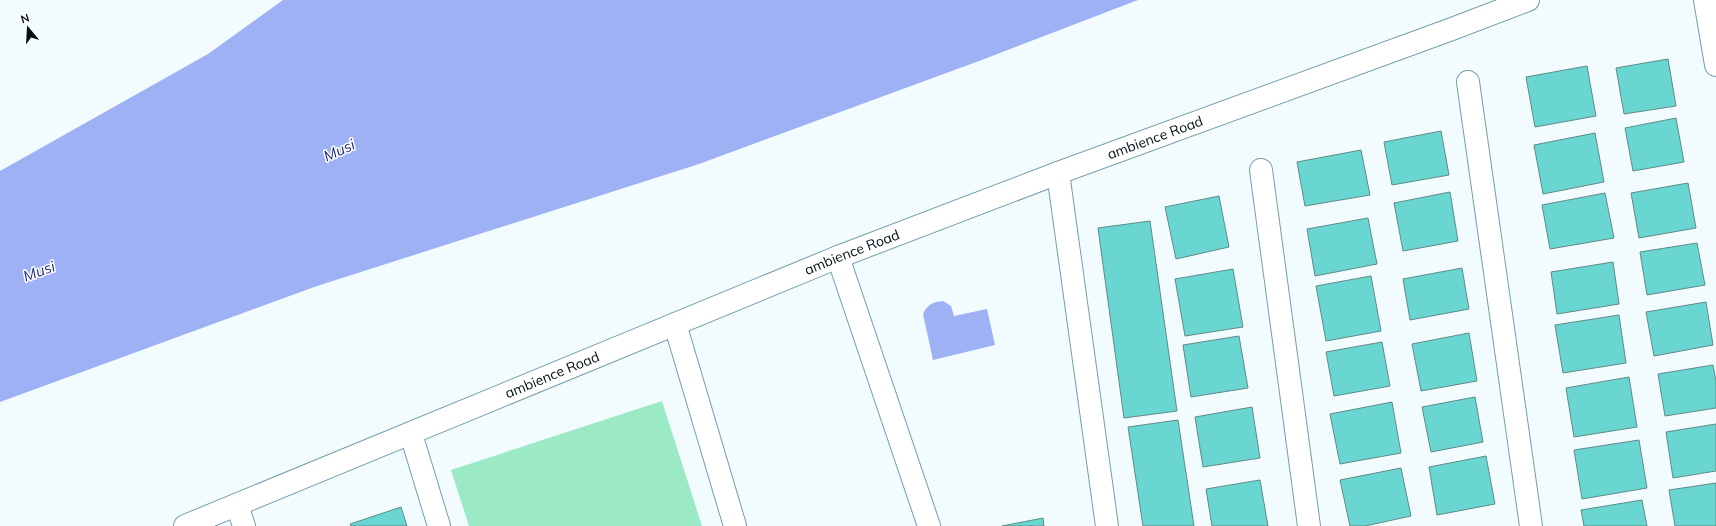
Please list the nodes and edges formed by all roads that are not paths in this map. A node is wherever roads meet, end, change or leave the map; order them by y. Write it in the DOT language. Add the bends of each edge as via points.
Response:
graph roads {
  1 [pos="1528,0"];
  2 [pos="1705,0"];
  3 [pos="1716,65"];
  4 [pos="1468,82"];
  5 [pos="1261,170"];
  6 [pos="1058,173"];
  7 [pos="838,257"];
  8 [pos="675,324"];
  9 [pos="410,434"];
  10 [pos="237,505"];
  11 [pos="198,524"];
  12 [pos="244,526"];
  13 [pos="439,526"];
  14 [pos="735,526"];
  15 [pos="929,526"];
  16 [pos="1107,526"];
  17 [pos="1309,526"];
  18 [pos="1531,526"];
  1 -- 6 [label="street, ambience Road"];
  2 -- 3 [label="street"];
  4 -- 18 [label="street"];
  5 -- 17 [label="street"];
  6 -- 7 [label="street, ambience Road"];
  6 -- 16 [label="street"];
  7 -- 8 [label="street, ambience Road"];
  7 -- 15 [label="street"];
  8 -- 9 [label="street, ambience Road"];
  8 -- 14 [label="street"];
  9 -- 10 [label="street, ambience Road"];
  9 -- 13 [label="street"];
  10 -- 11 [label="street, ambience Road"];
  10 -- 12 [label="street"];
}
